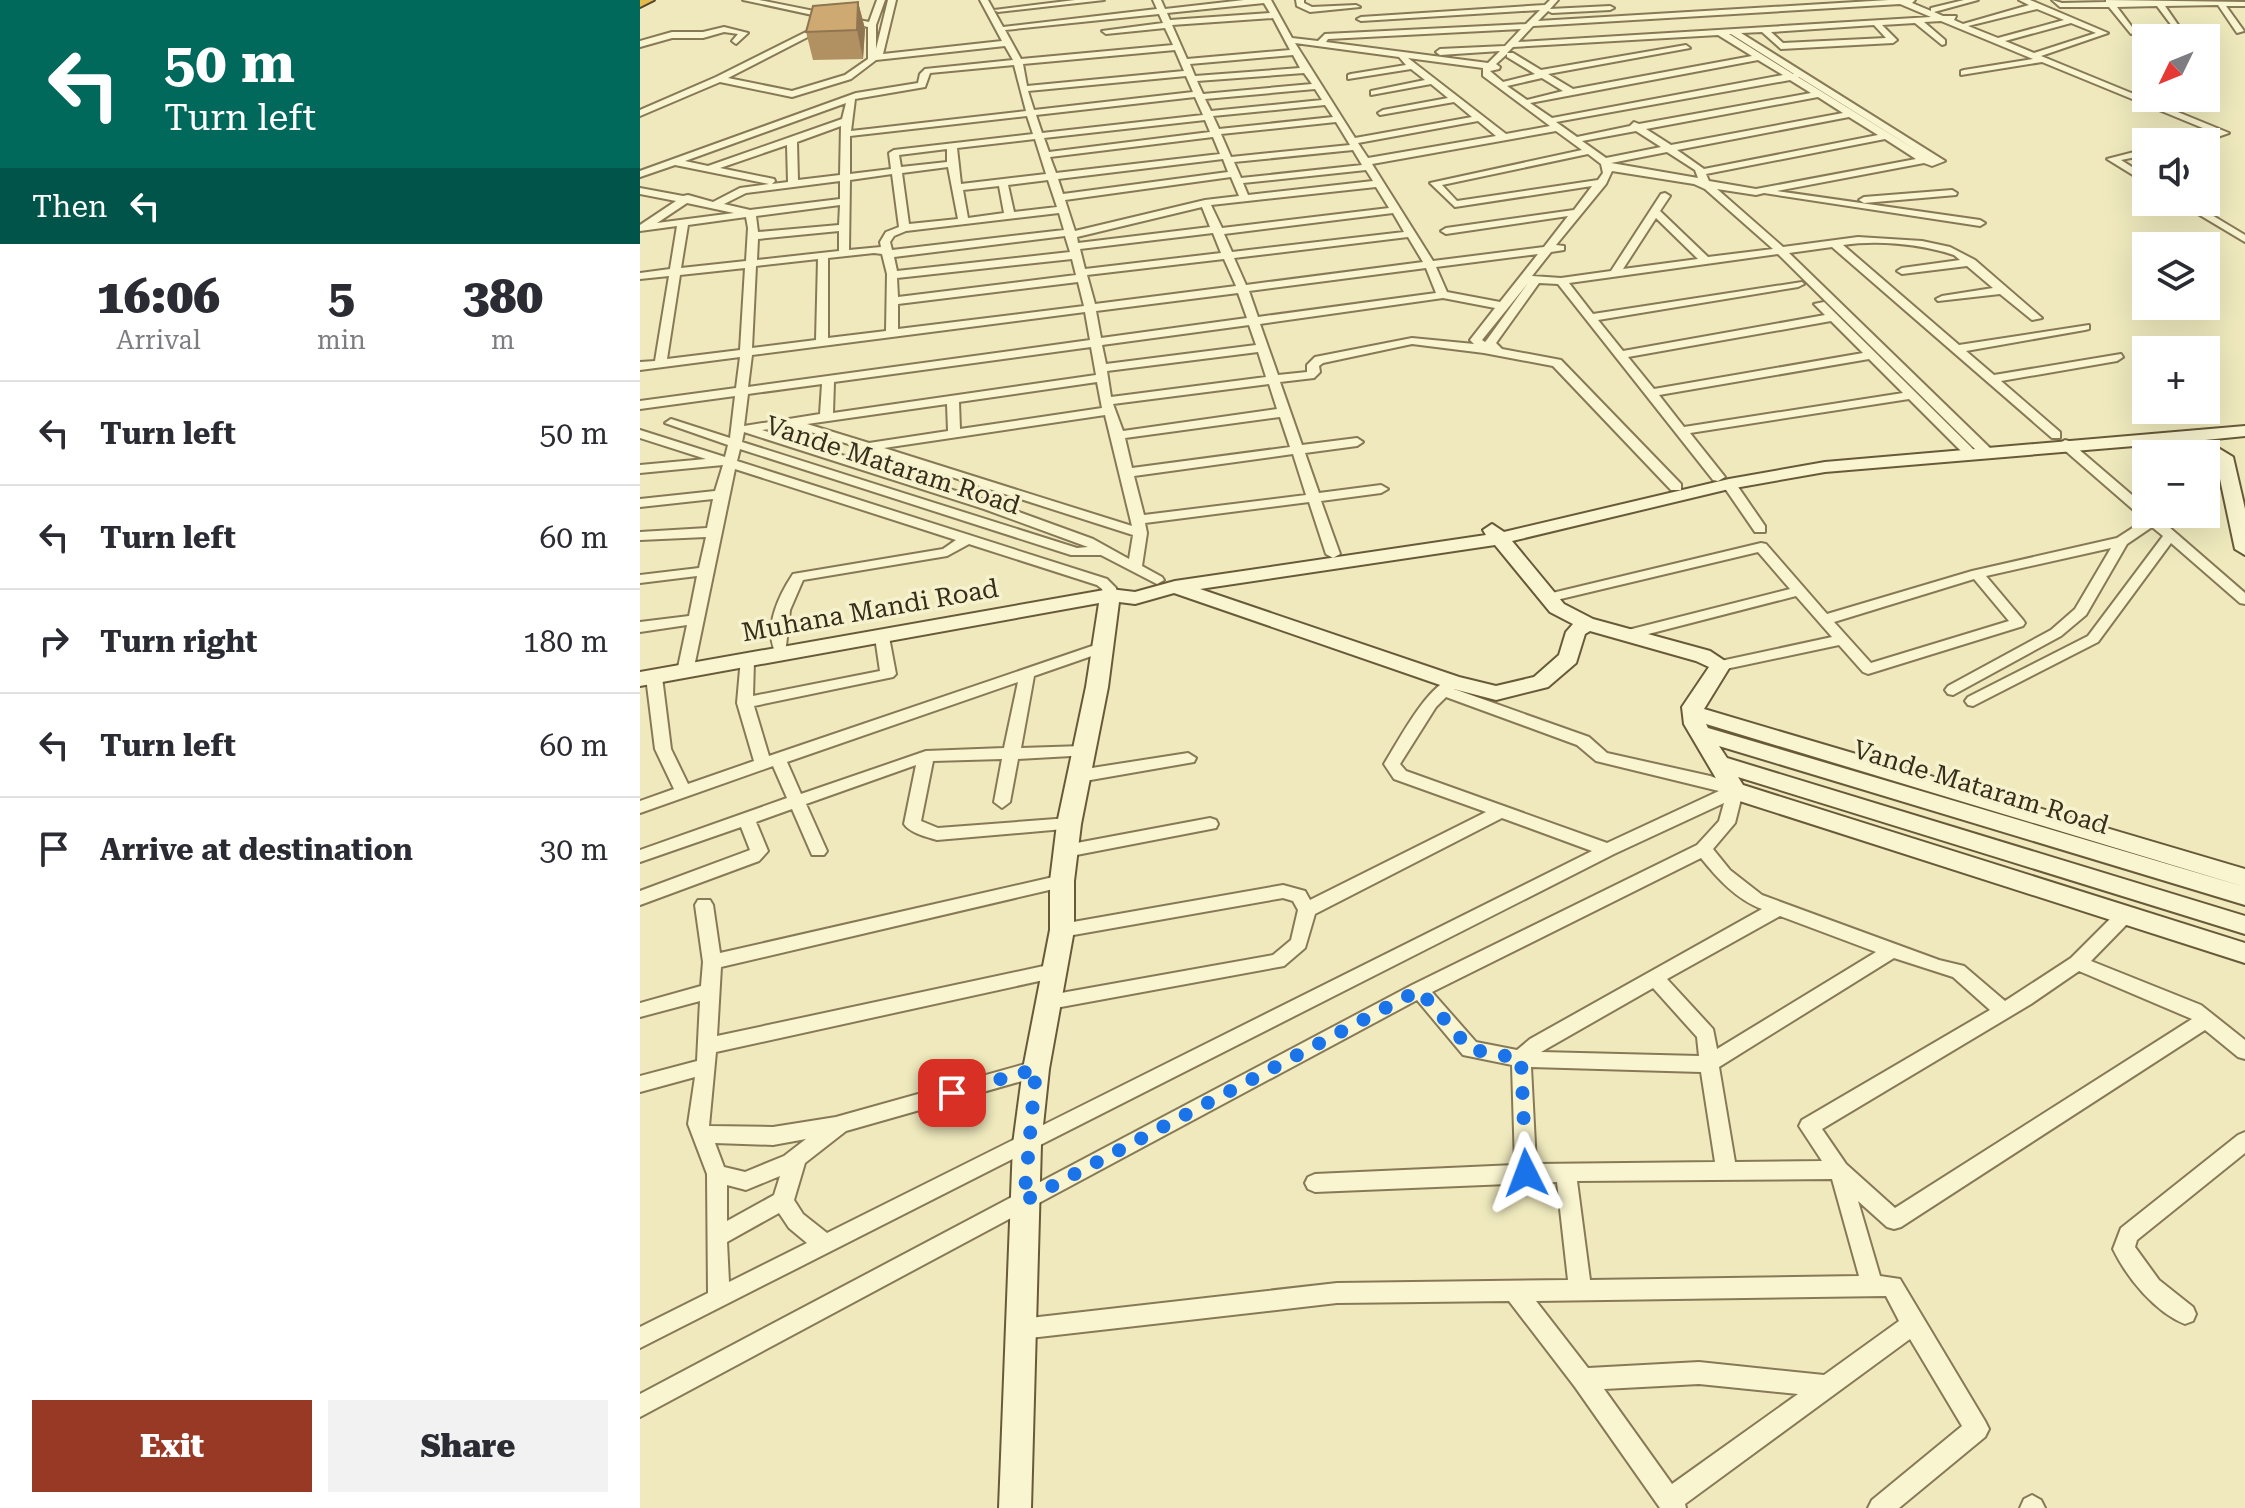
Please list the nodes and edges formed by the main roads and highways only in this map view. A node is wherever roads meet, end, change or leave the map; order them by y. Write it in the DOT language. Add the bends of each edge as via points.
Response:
graph roads {
  1 [pos="646,0"];
  2 [pos="640,2"];
  1 -- 2 [label="highway"];
}
